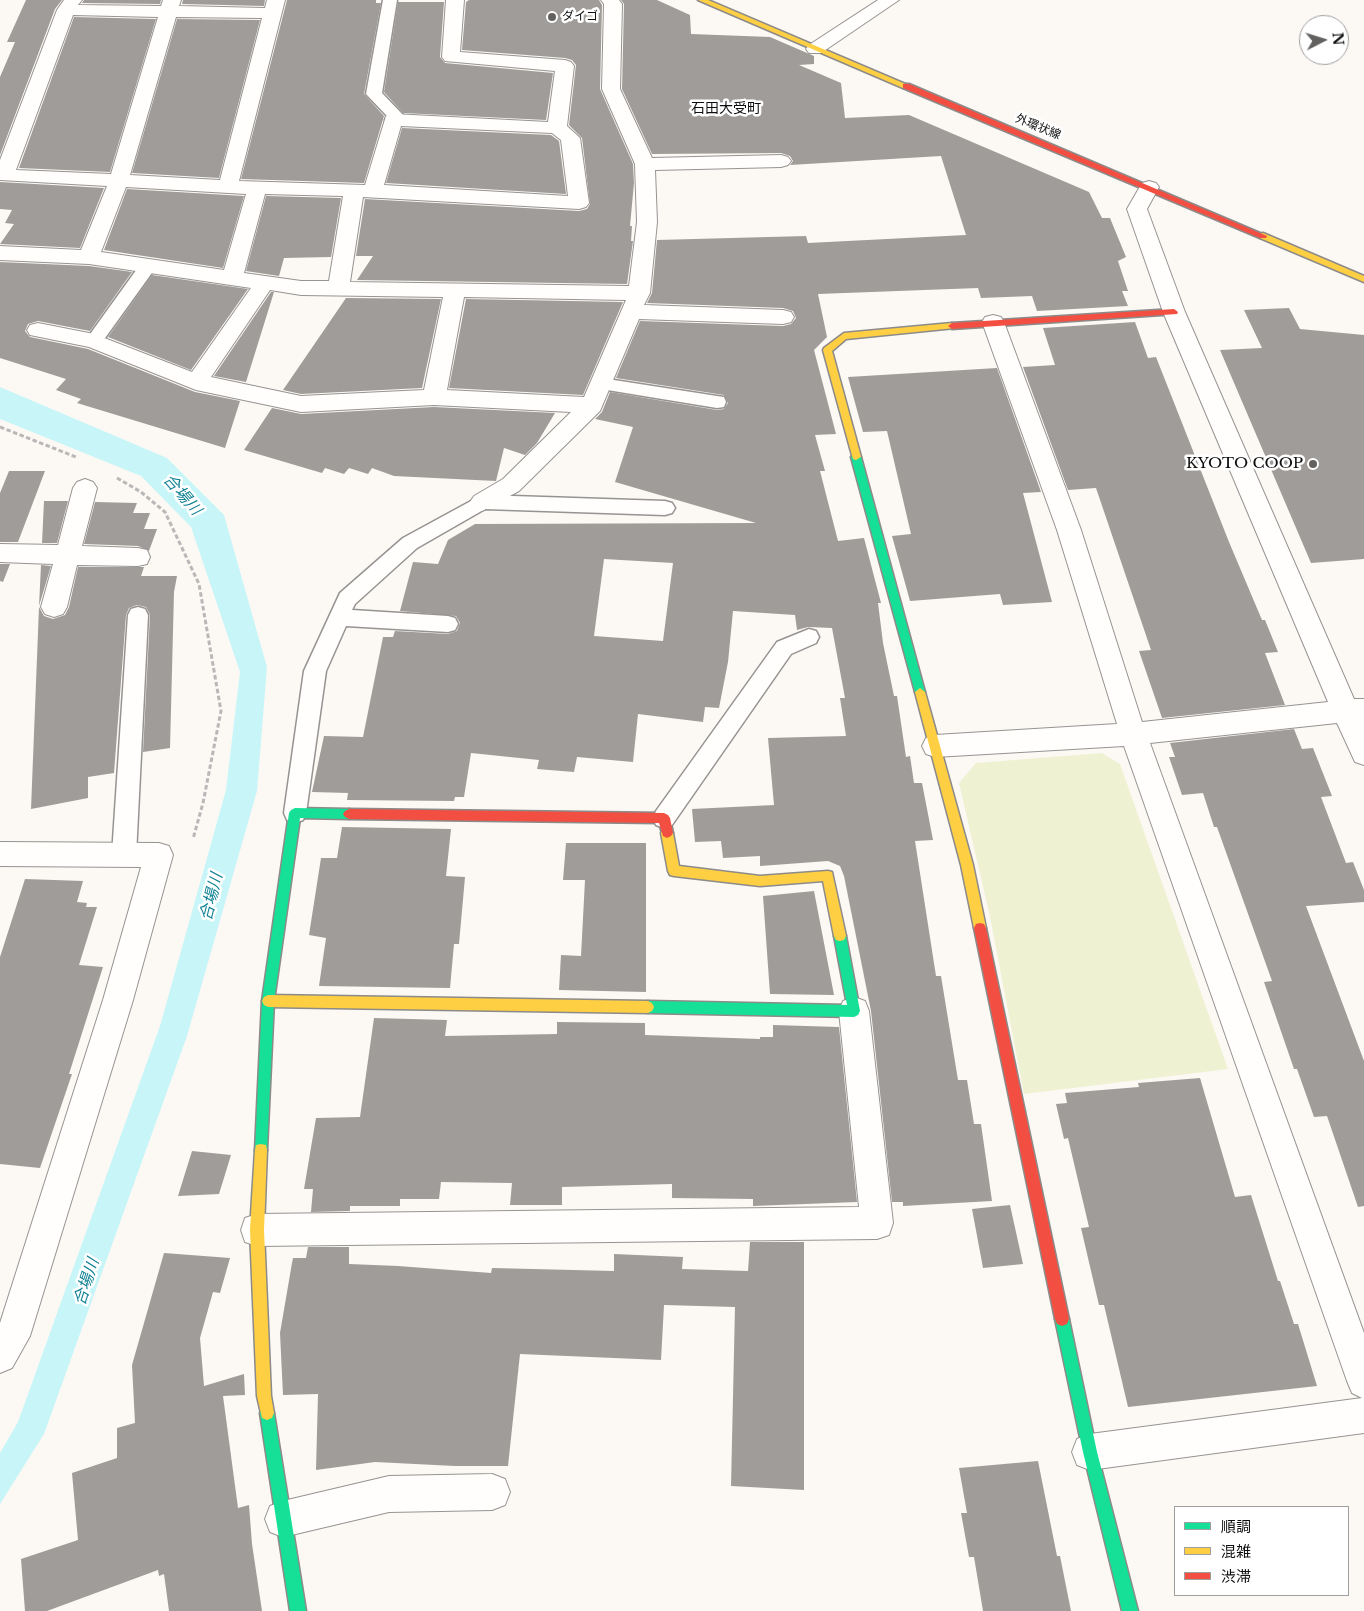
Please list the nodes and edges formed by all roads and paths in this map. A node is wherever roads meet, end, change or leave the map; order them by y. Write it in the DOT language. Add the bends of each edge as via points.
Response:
graph roads {
  1 [pos="390,0"];
  2 [pos="455,0"];
  3 [pos="610,0"];
  4 [pos="702,0"];
  5 [pos="890,0"];
  6 [pos="70,5"];
  7 [pos="274,6"];
  8 [pos="170,7"];
  9 [pos="816,49"];
  10 [pos="393,120"];
  11 [pos="557,128"];
  12 [pos="781,161"];
  13 [pos="645,164"];
  14 [pos="2,180"];
  15 [pos="119,180"];
  16 [pos="228,186"];
  17 [pos="1148,187"];
  18 [pos="257,188"];
  19 [pos="364,191"];
  20 [pos="0,253"];
  21 [pos="89,257"];
  22 [pos="148,266"];
  23 [pos="1364,279"];
  24 [pos="232,280"];
  25 [pos="264,284"];
  26 [pos="339,287"];
  27 [pos="455,289"];
  28 [pos="635,302"];
  29 [pos="1174,312"];
  30 [pos="783,317"];
  31 [pos="993,322"];
  32 [pos="38,330"];
  33 [pos="94,341"];
  34 [pos="196,382"];
  35 [pos="601,384"];
  36 [pos="434,397"];
  37 [pos="717,402"];
  38 [pos="592,405"];
  39 [pos="85,488"];
  40 [pos="482,502"];
  41 [pos="665,508"];
  42 [pos="0,553"];
  43 [pos="66,555"];
  44 [pos="138,557"];
  45 [pos="54,607"];
  46 [pos="138,616"];
  47 [pos="339,617"];
  48 [pos="448,624"];
  49 [pos="809,637"];
  50 [pos="1354,710"];
  51 [pos="1133,734"];
  52 [pos="935,746"];
  53 [pos="1364,754"];
  54 [pos="295,813"];
  55 [pos="664,818"];
  56 [pos="0,854"];
  57 [pos="124,855"];
  58 [pos="268,1001"];
  59 [pos="854,1011"];
  60 [pos="257,1230"];
  61 [pos="4,1341"];
  62 [pos="1364,1381"];
  63 [pos="1364,1415"];
  64 [pos="1090,1452"];
  65 [pos="492,1492"];
  66 [pos="283,1519"];
  67 [pos="298,1611"];
  68 [pos="1130,1611"];
  1 -- 10 [label="lane" via="374,94 394,115"];
  2 -- 11 [label="street" via="451,57 565,66"];
  3 -- 13 [label="street" via="613,4 611,89"];
  4 -- 9 [label="street, 外環状線"];
  5 -- 9 [label="street"];
  6 -- 8 [label="street"];
  6 -- 14 [label="street"];
  7 -- 8 [label="street"];
  7 -- 16 [label="street"];
  8 -- 15 [label="street"];
  9 -- 17 [label="street, 外環状線"];
  10 -- 11 [label="street"];
  10 -- 19 [label="street"];
  11 -- 19 [label="street" via="570,138 579,203"];
  12 -- 13 [label="street"];
  13 -- 28 [label="street" via="647,222"];
  14 -- 15 [label="street"];
  15 -- 16 [label="street"];
  15 -- 21 [label="street"];
  16 -- 18 [label="street"];
  17 -- 23 [label="street, 外環状線"];
  17 -- 29 [label="street" via="1137,209"];
  18 -- 19 [label="street"];
  18 -- 24 [label="street"];
  19 -- 26 [label="street"];
  20 -- 21 [label="street"];
  21 -- 22 [label="street"];
  22 -- 24 [label="street"];
  22 -- 33 [label="lane"];
  24 -- 25 [label="street"];
  25 -- 26 [label="street" via="301,288"];
  25 -- 34 [label="street"];
  26 -- 27 [label="street"];
  27 -- 28 [label="street"];
  27 -- 36 [label="street"];
  28 -- 30 [label="street"];
  28 -- 35 [label="street"];
  29 -- 31 [label="street"];
  29 -- 50 [label="street"];
  31 -- 51 [label="street" via="1069,530"];
  31 -- 52 [label="street" via="844,336 827,350"];
  32 -- 33 [label="street"];
  33 -- 34 [label="street"];
  34 -- 36 [label="street" via="301,404"];
  35 -- 37 [label="lane"];
  35 -- 38 [label="street"];
  36 -- 38 [label="street"];
  38 -- 40 [label="street" via="511,485"];
  39 -- 43 [label="street"];
  40 -- 41 [label="lane"];
  40 -- 47 [label="lane" via="410,544 347,599"];
  42 -- 43 [label="street"];
  43 -- 44 [label="street"];
  43 -- 45 [label="street"];
  46 -- 57 [label="lane"];
  47 -- 48 [label="lane"];
  47 -- 54 [label="lane" via="315,671"];
  49 -- 55 [label="lane" via="784,648"];
  50 -- 51 [label="street"];
  50 -- 53 [label="street"];
  51 -- 52 [label="street"];
  51 -- 62 [label="street"];
  52 -- 64 [label="street" via="967,865"];
  54 -- 55 [label="street"];
  54 -- 58 [label="street"];
  55 -- 59 [label="street" via="674,871 760,881 828,876"];
  56 -- 57 [label="street"];
  57 -- 61 [label="street" via="159,855 118,1000"];
  58 -- 59 [label="street"];
  58 -- 60 [label="street"];
  59 -- 60 [label="street" via="877,1223"];
  60 -- 66 [label="street" via="264,1396"];
  63 -- 64 [label="street"];
  64 -- 68 [label="street"];
  65 -- 66 [label="street" via="389,1494"];
  66 -- 67 [label="street"];
}
